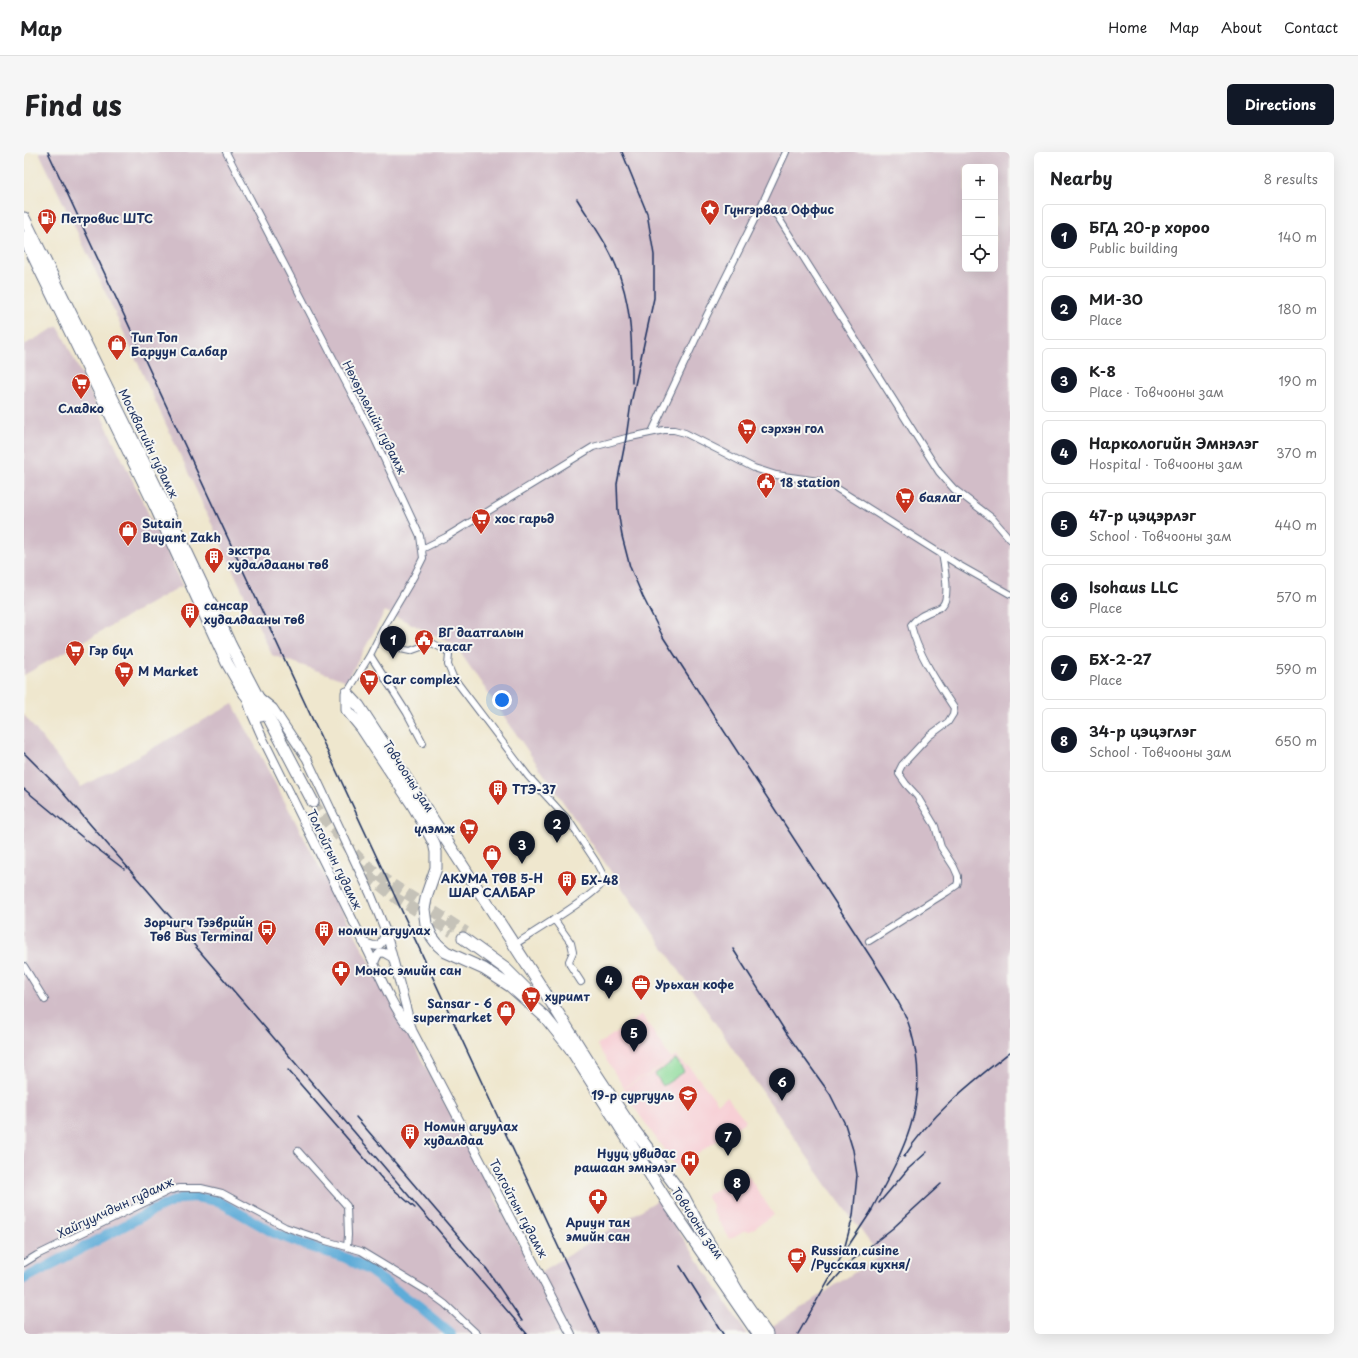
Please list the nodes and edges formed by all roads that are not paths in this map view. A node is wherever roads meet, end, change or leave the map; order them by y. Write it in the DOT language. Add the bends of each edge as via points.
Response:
graph roads {
  1 [pos="226,152"];
  2 [pos="786,152"];
  3 [pos="762,204"];
  4 [pos="24,218"];
  5 [pos="24,237"];
  6 [pos="652,432"];
  7 [pos="1010,539"];
  8 [pos="422,548"];
  9 [pos="942,554"];
  10 [pos="1010,594"];
  11 [pos="384,627"];
  12 [pos="370,655"];
  13 [pos="347,693"];
  14 [pos="245,694"];
  15 [pos="258,696"];
  16 [pos="423,743"];
  17 [pos="554,919"];
  18 [pos="386,932"];
  19 [pos="869,941"];
  20 [pos="363,942"];
  21 [pos="514,945"];
  22 [pos="393,958"];
  23 [pos="374,963"];
  24 [pos="24,966"];
  25 [pos="581,982"];
  26 [pos="45,1000"];
  27 [pos="550,1001"];
  28 [pos="544,1018"];
  29 [pos="412,1030"];
  30 [pos="298,1151"];
  31 [pos="346,1247"];
  32 [pos="24,1263"];
  33 [pos="477,1334"];
  34 [pos="572,1334"];
  35 [pos="758,1334"];
  36 [pos="767,1334"];
  1 -- 8 [label="street, Нөхөрлөлийн гудамж" via="375,440 420,536"];
  2 -- 3 [label="street"];
  3 -- 6 [label="street"];
  3 -- 7 [label="street" via="778,217 940,472 954,489 992,518"];
  4 -- 15 [label="highway, Москвагийн гудамж" via="231,646"];
  5 -- 14 [label="highway, Москвагийн гудамж" via="155,506 226,663"];
  6 -- 8 [label="street" via="593,447 446,537"];
  6 -- 9 [label="street" via="674,430 685,433 754,468 833,486"];
  8 -- 11 [label="street, Нөхөрлөлийн гудамж" via="423,558"];
  9 -- 10 [label="street"];
  9 -- 19 [label="street" via="945,602 914,620 911,625 914,639 954,708 953,714 948,722 902,765 899,774 918,796 935,826 941,847 954,867 958,882 947,892"];
  11 -- 12 [label="street, Нөхөрлөлийн гудамж"];
  11 -- 17 [label="street" via="401,649 410,651 432,643 447,652 448,665 453,677 528,776 568,821 596,862 605,879 604,883"];
  12 -- 13 [label="street, Нөхөрлөлийн гудамж"];
  12 -- 16 [label="street"];
  13 -- 21 [label="highway, Товчооны зам" via="370,722"];
  13 -- 28 [label="highway, Товчооны зам" via="347,710 412,804 434,843 436,868 424,909 426,924 432,937 446,952 484,969 506,983"];
  14 -- 15 [label="highway, Москвагийн гудамж" via="258,708 311,805"];
  14 -- 20 [label="main road, Толгойтын гудамж" via="262,737"];
  15 -- 18 [label="main road, Толгойтын гудамж" via="273,708 307,759"];
  17 -- 21 [label="street"];
  17 -- 25 [label="street" via="571,943 573,952 569,961"];
  18 -- 20 [label="main road" via="380,945 373,946"];
  18 -- 22 [label="main road, Толгойтын гудамж"];
  20 -- 23 [label="main road, Толгойтын гудамж"];
  21 -- 27 [label="highway, Товчооны зам"];
  22 -- 23 [label="main road" via="380,953"];
  22 -- 29 [label="main road, Толгойтын гудамж"];
  23 -- 29 [label="main road, Толгойтын гудамж" via="404,1022"];
  24 -- 26 [label="street"];
  27 -- 28 [label="highway" via="542,997 503,957 465,935 506,969 537,1000"];
  27 -- 36 [label="highway, Товчооны зам" via="622,1112 684,1197 740,1295"];
  28 -- 35 [label="highway, Товчооны зам" via="570,1048 670,1206"];
  29 -- 34 [label="main road, Толгойтын гудамж"];
  30 -- 31 [label="street" via="347,1206"];
  31 -- 32 [label="street, Хайгуулчдын гудамж" via="285,1227 222,1193 201,1188 180,1188 171,1190"];
  31 -- 33 [label="street, Хайгуулчдын гудамж" via="361,1250 427,1291"];
}
